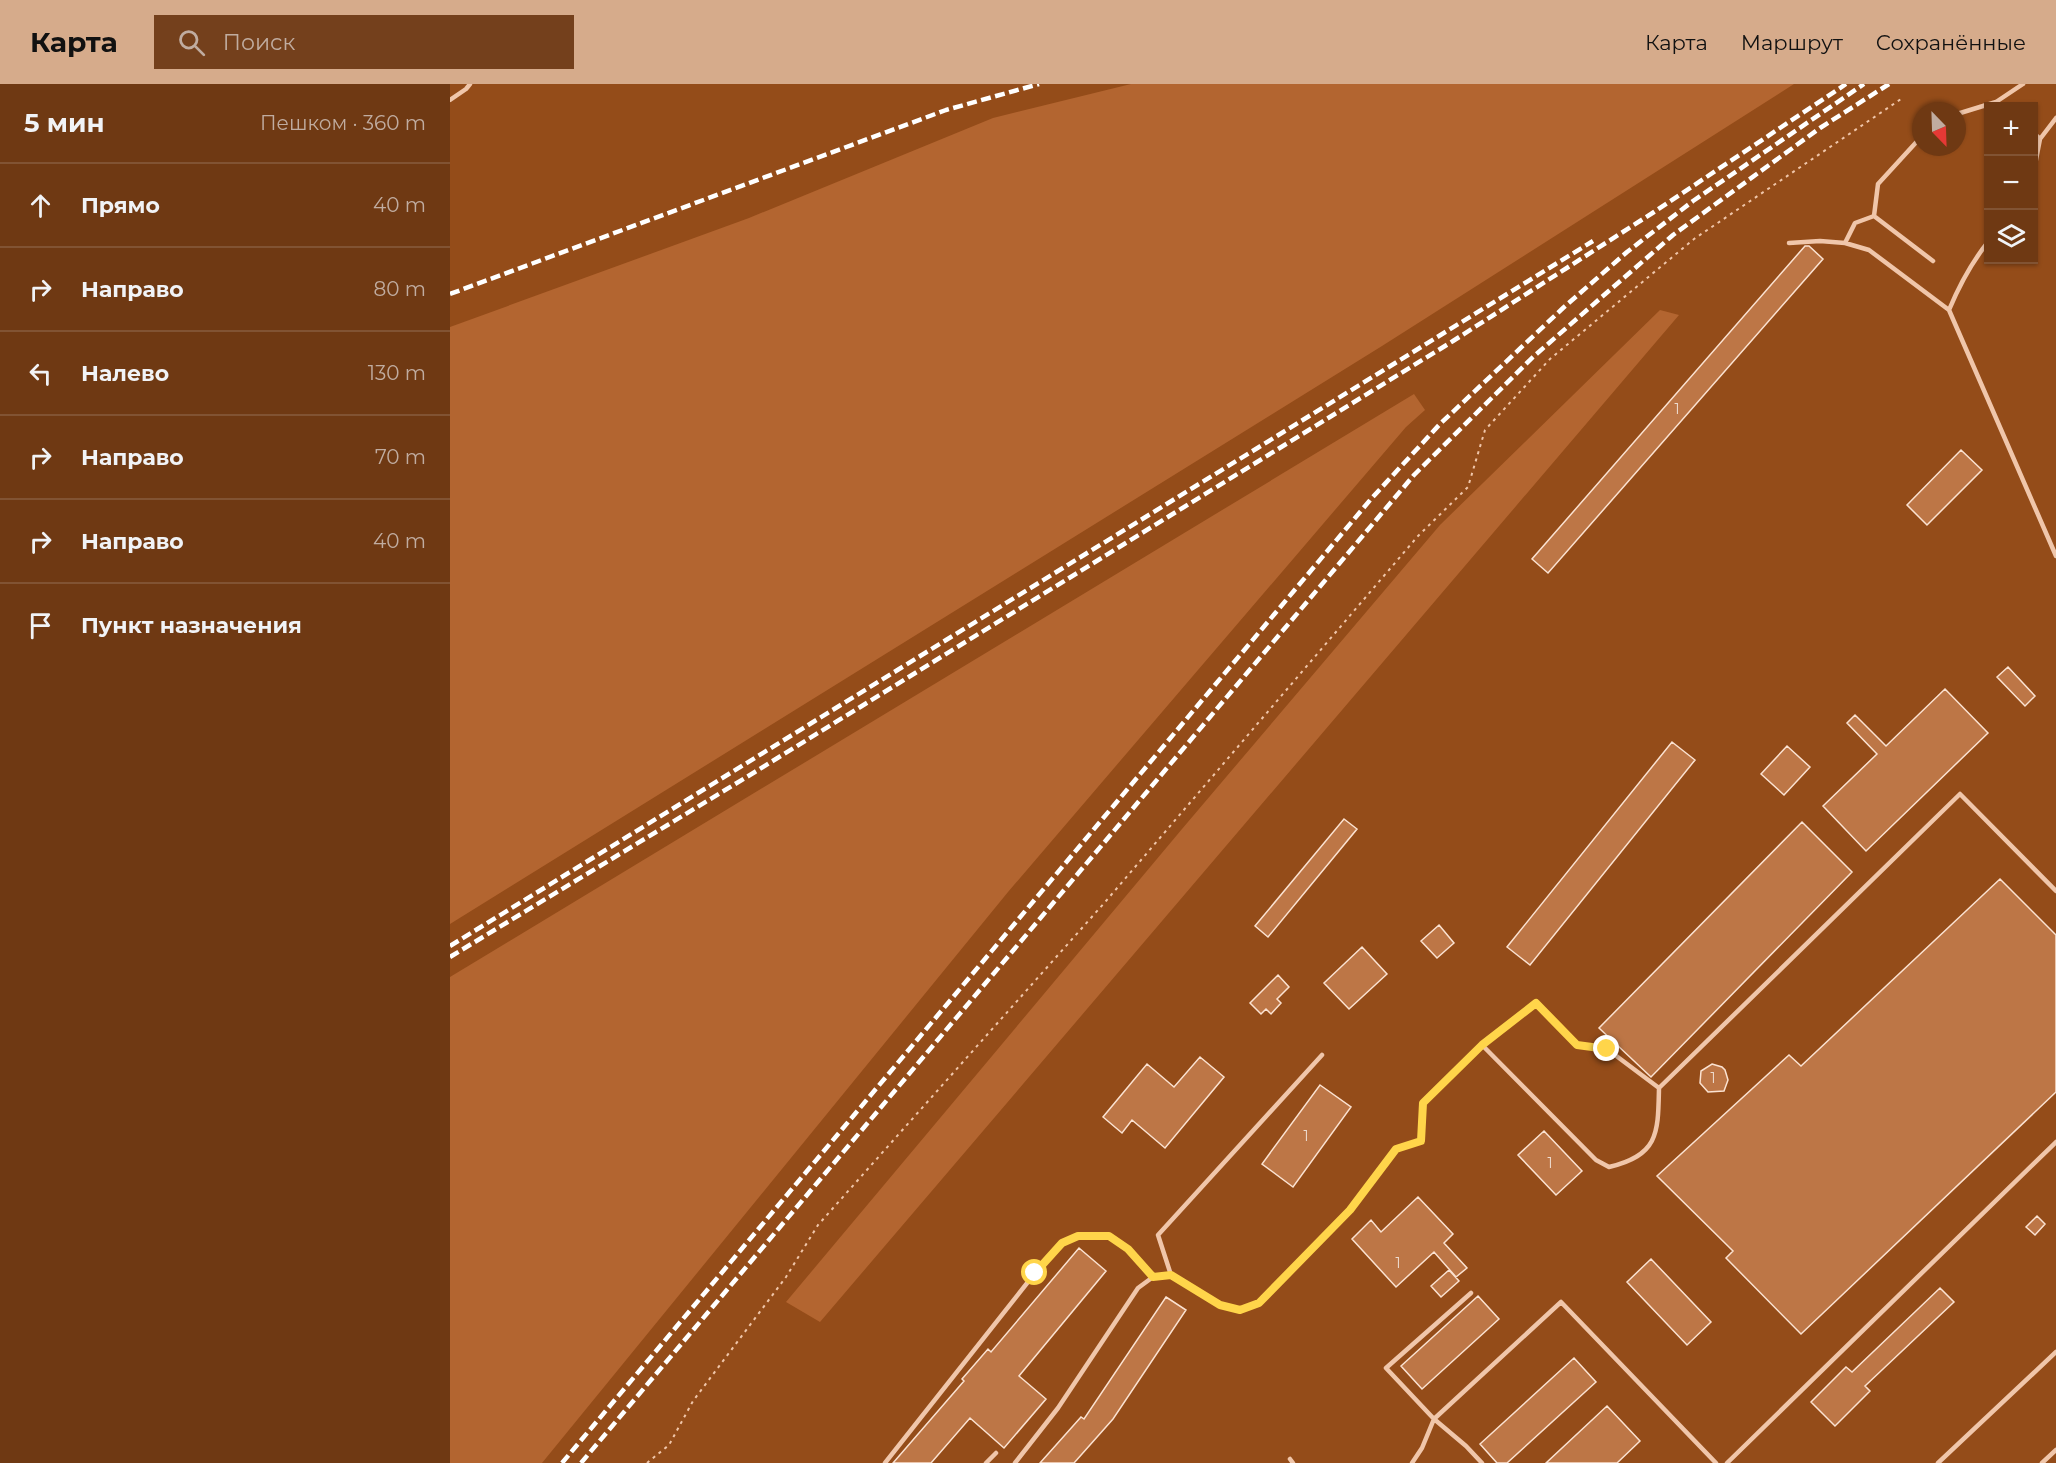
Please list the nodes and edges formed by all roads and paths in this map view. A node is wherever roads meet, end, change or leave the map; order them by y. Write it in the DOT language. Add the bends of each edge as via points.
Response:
graph roads {
  1 [pos="470,84"];
  2 [pos="2023,84"];
  3 [pos="1904,97"];
  4 [pos="450,100"];
  5 [pos="1996,102"];
  6 [pos="1984,106"];
  7 [pos="1966,111"];
  8 [pos="2056,118"];
  9 [pos="2040,139"];
  10 [pos="1912,147"];
  11 [pos="2037,156"];
  12 [pos="1874,216"];
  13 [pos="1789,243"];
  14 [pos="1845,243"];
  15 [pos="1984,247"];
  16 [pos="1933,261"];
  17 [pos="1949,310"];
  18 [pos="2056,556"];
  19 [pos="2056,891"];
  20 [pos="1482,1045"];
  21 [pos="1322,1054"];
  22 [pos="1659,1088"];
  23 [pos="2056,1142"];
  24 [pos="1171,1275"];
  25 [pos="1153,1277"];
  26 [pos="1471,1293"];
  27 [pos="2056,1352"];
  28 [pos="1434,1419"];
  29 [pos="2056,1450"];
  30 [pos="996,1453"];
  31 [pos="647,1463"];
  32 [pos="885,1463"];
  33 [pos="986,1463"];
  34 [pos="1015,1463"];
  35 [pos="1412,1463"];
  36 [pos="1482,1463"];
  37 [pos="1716,1463"];
  38 [pos="1727,1463"];
  39 [pos="1938,1463"];
  40 [pos="2042,1463"];
  1 -- 4 [label="lane"];
  2 -- 5 [label="lane"];
  3 -- 31 [label="path" via="1694,239 1550,359 1485,430 1468,487 1418,536 1106,901 818,1225 786,1277 693,1401 669,1445"];
  6 -- 7 [label="lane"];
  8 -- 9 [label="lane"];
  9 -- 11 [label="lane"];
  10 -- 12 [label="lane" via="1878,184"];
  12 -- 14 [label="lane" via="1855,222"];
  12 -- 16 [label="lane"];
  13 -- 14 [label="lane"];
  14 -- 17 [label="lane" via="1869,250"];
  15 -- 17 [label="lane"];
  17 -- 18 [label="lane"];
  19 -- 22 [label="lane" via="1960,794"];
  20 -- 22 [label="lane" via="1536,1003 1577,1045 1607,1049"];
  20 -- 22 [label="lane" via="1596,1160 1609,1167 1630,1162 1654,1140"];
  20 -- 24 [label="lane" via="1423,1103 1421,1141 1396,1149 1350,1210 1259,1303 1240,1310 1220,1305"];
  21 -- 24 [label="lane" via="1158,1235"];
  23 -- 38 [label="lane"];
  24 -- 25 [label="lane"];
  25 -- 32 [label="lane" via="1128,1249 1109,1236 1078,1236 1062,1243"];
  25 -- 34 [label="lane" via="1138,1288 1058,1408"];
  26 -- 28 [label="lane" via="1386,1368"];
  27 -- 39 [label="lane"];
  28 -- 35 [label="lane"];
  28 -- 36 [label="lane"];
  28 -- 37 [label="lane" via="1561,1302"];
  29 -- 40 [label="lane"];
  30 -- 33 [label="lane"];
}
